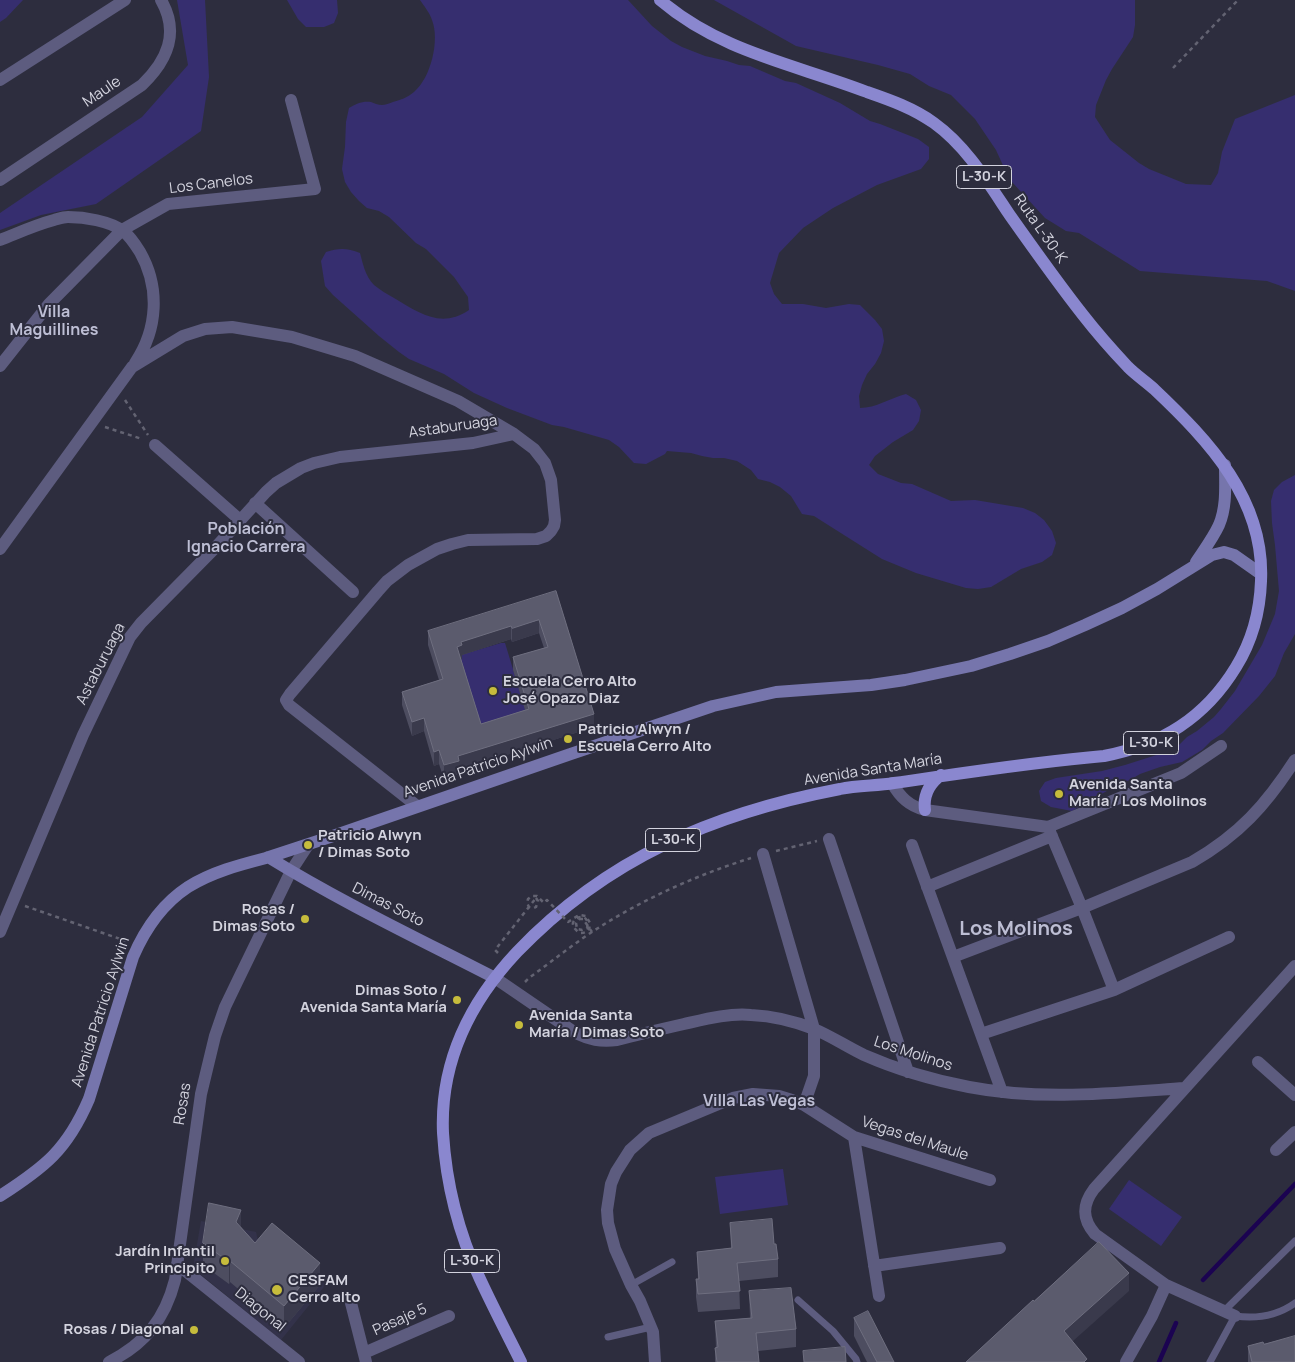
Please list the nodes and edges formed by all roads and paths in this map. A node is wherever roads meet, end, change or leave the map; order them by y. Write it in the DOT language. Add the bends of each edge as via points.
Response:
graph roads {
  1 [pos="125,0"];
  2 [pos="162,0"];
  3 [pos="660,0"];
  4 [pos="1238,0"];
  5 [pos="1173,68"];
  6 [pos="0,80"];
  7 [pos="291,100"];
  8 [pos="0,180"];
  9 [pos="122,230"];
  10 [pos="0,240"];
  11 [pos="0,366"];
  12 [pos="132,367"];
  13 [pos="122,397"];
  14 [pos="101,426"];
  15 [pos="514,434"];
  16 [pos="155,444"];
  17 [pos="1225,465"];
  18 [pos="255,503"];
  19 [pos="240,520"];
  20 [pos="0,549"];
  21 [pos="1192,568"];
  22 [pos="1261,574"];
  23 [pos="353,592"];
  24 [pos="1221,746"];
  25 [pos="1295,760"];
  26 [pos="941,775"];
  27 [pos="892,783"];
  28 [pos="417,806"];
  29 [pos="925,810"];
  30 [pos="1050,832"];
  31 [pos="829,839"];
  32 [pos="308,844"];
  33 [pos="912,845"];
  34 [pos="763,854"];
  35 [pos="268,857"];
  36 [pos="291,872"];
  37 [pos="927,886"];
  38 [pos="6,908"];
  39 [pos="1082,908"];
  40 [pos="0,932"];
  41 [pos="592,932"];
  42 [pos="1229,937"];
  43 [pos="138,945"];
  44 [pos="953,957"];
  45 [pos="507,964"];
  46 [pos="1295,966"];
  47 [pos="495,978"];
  48 [pos="1114,990"];
  49 [pos="516,993"];
  50 [pos="814,1029"];
  51 [pos="980,1034"];
  52 [pos="1258,1062"];
  53 [pos="908,1072"];
  54 [pos="1185,1088"];
  55 [pos="1002,1092"];
  56 [pos="1295,1095"];
  57 [pos="804,1105"];
  58 [pos="1295,1132"];
  59 [pos="854,1138"];
  60 [pos="1276,1150"];
  61 [pos="990,1180"];
  62 [pos="0,1196"];
  63 [pos="1295,1241"];
  64 [pos="1000,1248"];
  65 [pos="672,1262"];
  66 [pos="178,1264"];
  67 [pos="874,1266"];
  68 [pos="631,1285"];
  69 [pos="1166,1285"];
  70 [pos="879,1296"];
  71 [pos="798,1300"];
  72 [pos="351,1302"];
  73 [pos="1295,1303"];
  74 [pos="1229,1313"];
  75 [pos="449,1316"];
  76 [pos="651,1327"];
  77 [pos="608,1338"];
  78 [pos="365,1358"];
  79 [pos="109,1362"];
  80 [pos="299,1362"];
  81 [pos="521,1362"];
  82 [pos="654,1362"];
  83 [pos="857,1362"];
  84 [pos="1126,1362"];
  85 [pos="1210,1362"];
  1 -- 6 [label="street"];
  2 -- 8 [label="street, Maule" via="168,11 170,41 150,77"];
  3 -- 17 [label="main road, Ruta L-30-K / L-30-K" via="687,21 728,43 902,105 943,130 967,154 1106,344 1194,429"];
  4 -- 5 [label="path"];
  7 -- 9 [label="street, Los Canelos" via="315,189 168,204"];
  9 -- 10 [label="street" via="99,220 66,217 35,225"];
  9 -- 11 [label="street" via="49,304"];
  9 -- 12 [label="street" via="144,259 153,286 152,329 141,356"];
  12 -- 15 [label="street" via="194,332 217,327 247,328 356,356 458,400"];
  12 -- 20 [label="street"];
  13 -- 16 [label="path"];
  14 -- 16 [label="path"];
  15 -- 18 [label="street, Astaburuaga" via="473,443 327,459 289,475"];
  15 -- 28 [label="street" via="545,462 555,513 551,531 536,539 468,540 437,549 408,565 378,591 286,700"];
  16 -- 19 [label="street"];
  17 -- 21 [label="street, Avenida Patricio Aylwin" via="1225,498 1220,523"];
  17 -- 22 [label="main road, Avenida Santa María / L-30-K" via="1242,495 1256,531"];
  18 -- 19 [label="street, Astaburuaga"];
  18 -- 23 [label="street"];
  19 -- 38 [label="street, Astaburuaga" via="141,623 127,642"];
  21 -- 22 [label="street, Avenida Patricio Aylwin" via="1212,555 1224,552 1234,555"];
  21 -- 28 [label="street, Avenida Patricio Aylwin" via="1085,626 971,666 871,685 776,692 713,706"];
  22 -- 26 [label="main road, Avenida Santa María / L-30-K" via="1258,610 1239,662 1206,707 1175,730 1141,747 1104,756"];
  24 -- 30 [label="street" via="1181,772"];
  25 -- 39 [label="street" via="1261,808 1220,844 1192,862"];
  26 -- 27 [label="main road, Avenida Santa María / L-30-K"];
  26 -- 29 [label="main road" via="926,792"];
  27 -- 29 [label="street" via="902,798"];
  27 -- 45 [label="main road, Avenida Santa María / L-30-K" via="842,788 775,803 686,833 599,881 547,923"];
  28 -- 32 [label="street, Avenida Patricio Aylwin"];
  29 -- 30 [label="street"];
  30 -- 37 [label="street"];
  30 -- 39 [label="street"];
  31 -- 34 [label="path"];
  31 -- 53 [label="street"];
  32 -- 35 [label="street, Avenida Patricio Aylwin"];
  32 -- 36 [label="street, Rosas"];
  33 -- 37 [label="street"];
  34 -- 41 [label="path" via="667,891"];
  34 -- 50 [label="street"];
  35 -- 36 [label="street, Dimas Soto"];
  35 -- 43 [label="street, Avenida Patricio Aylwin" via="215,873 187,888 162,909"];
  36 -- 47 [label="street, Dimas Soto"];
  36 -- 66 [label="street, Rosas" via="225,1008 215,1036 200,1094"];
  37 -- 44 [label="street"];
  38 -- 40 [label="street, Astaburuaga"];
  38 -- 43 [label="path"];
  39 -- 44 [label="street"];
  39 -- 48 [label="street"];
  41 -- 45 [label="path, bridge" via="583,919 576,923 577,928 587,928 588,924 587,920 582,917 574,920 573,927 580,933 586,932 588,930 590,923 586,916 579,915 568,922 547,900 544,903 538,896 532,896 527,903 529,907 536,907 536,898 495,950"];
  41 -- 49 [label="path" via="529,978"];
  42 -- 48 [label="street"];
  43 -- 62 [label="street, Avenida Patricio Aylwin" via="81,1117 51,1159"];
  44 -- 51 [label="street"];
  45 -- 47 [label="main road, Avenida Santa María / L-30-K"];
  46 -- 54 [label="street"];
  47 -- 49 [label="street, Los Molinos"];
  47 -- 81 [label="main road, Avenida Santa María / L-30-K" via="472,1012 455,1050 443,1111 443,1132 448,1177 463,1235 480,1279"];
  48 -- 51 [label="street"];
  49 -- 50 [label="street, Los Molinos" via="574,1032 595,1040 617,1040 736,1014 781,1018"];
  50 -- 53 [label="street, Los Molinos"];
  50 -- 57 [label="street" via="814,1076"];
  51 -- 55 [label="street"];
  52 -- 56 [label="street"];
  53 -- 55 [label="street, Los Molinos"];
  54 -- 55 [label="street, Los Molinos" via="1059,1095"];
  54 -- 69 [label="street" via="1094,1189 1085,1209 1087,1224 1095,1234"];
  57 -- 59 [label="street, Vegas del Maule"];
  57 -- 68 [label="street, Vegas del Maule" via="766,1094 738,1097 649,1133 630,1150 611,1184 607,1210 610,1236"];
  58 -- 60 [label="street"];
  59 -- 61 [label="street, Vegas del Maule"];
  59 -- 67 [label="street"];
  63 -- 74 [label="lane"];
  64 -- 67 [label="street"];
  65 -- 68 [label="lane"];
  66 -- 79 [label="street, Rosas" via="171,1296 156,1324 134,1348"];
  66 -- 80 [label="street, Diagonal"];
  67 -- 70 [label="street"];
  68 -- 76 [label="street, Vegas del Maule"];
  69 -- 74 [label="street"];
  69 -- 84 [label="street"];
  71 -- 83 [label="lane" via="833,1331"];
  72 -- 78 [label="street"];
  73 -- 74 [label="lane" via="1266,1316"];
  74 -- 85 [label="lane"];
  75 -- 78 [label="street, Pasaje 5"];
  76 -- 77 [label="lane"];
  76 -- 82 [label="street, Vegas del Maule"];
}
